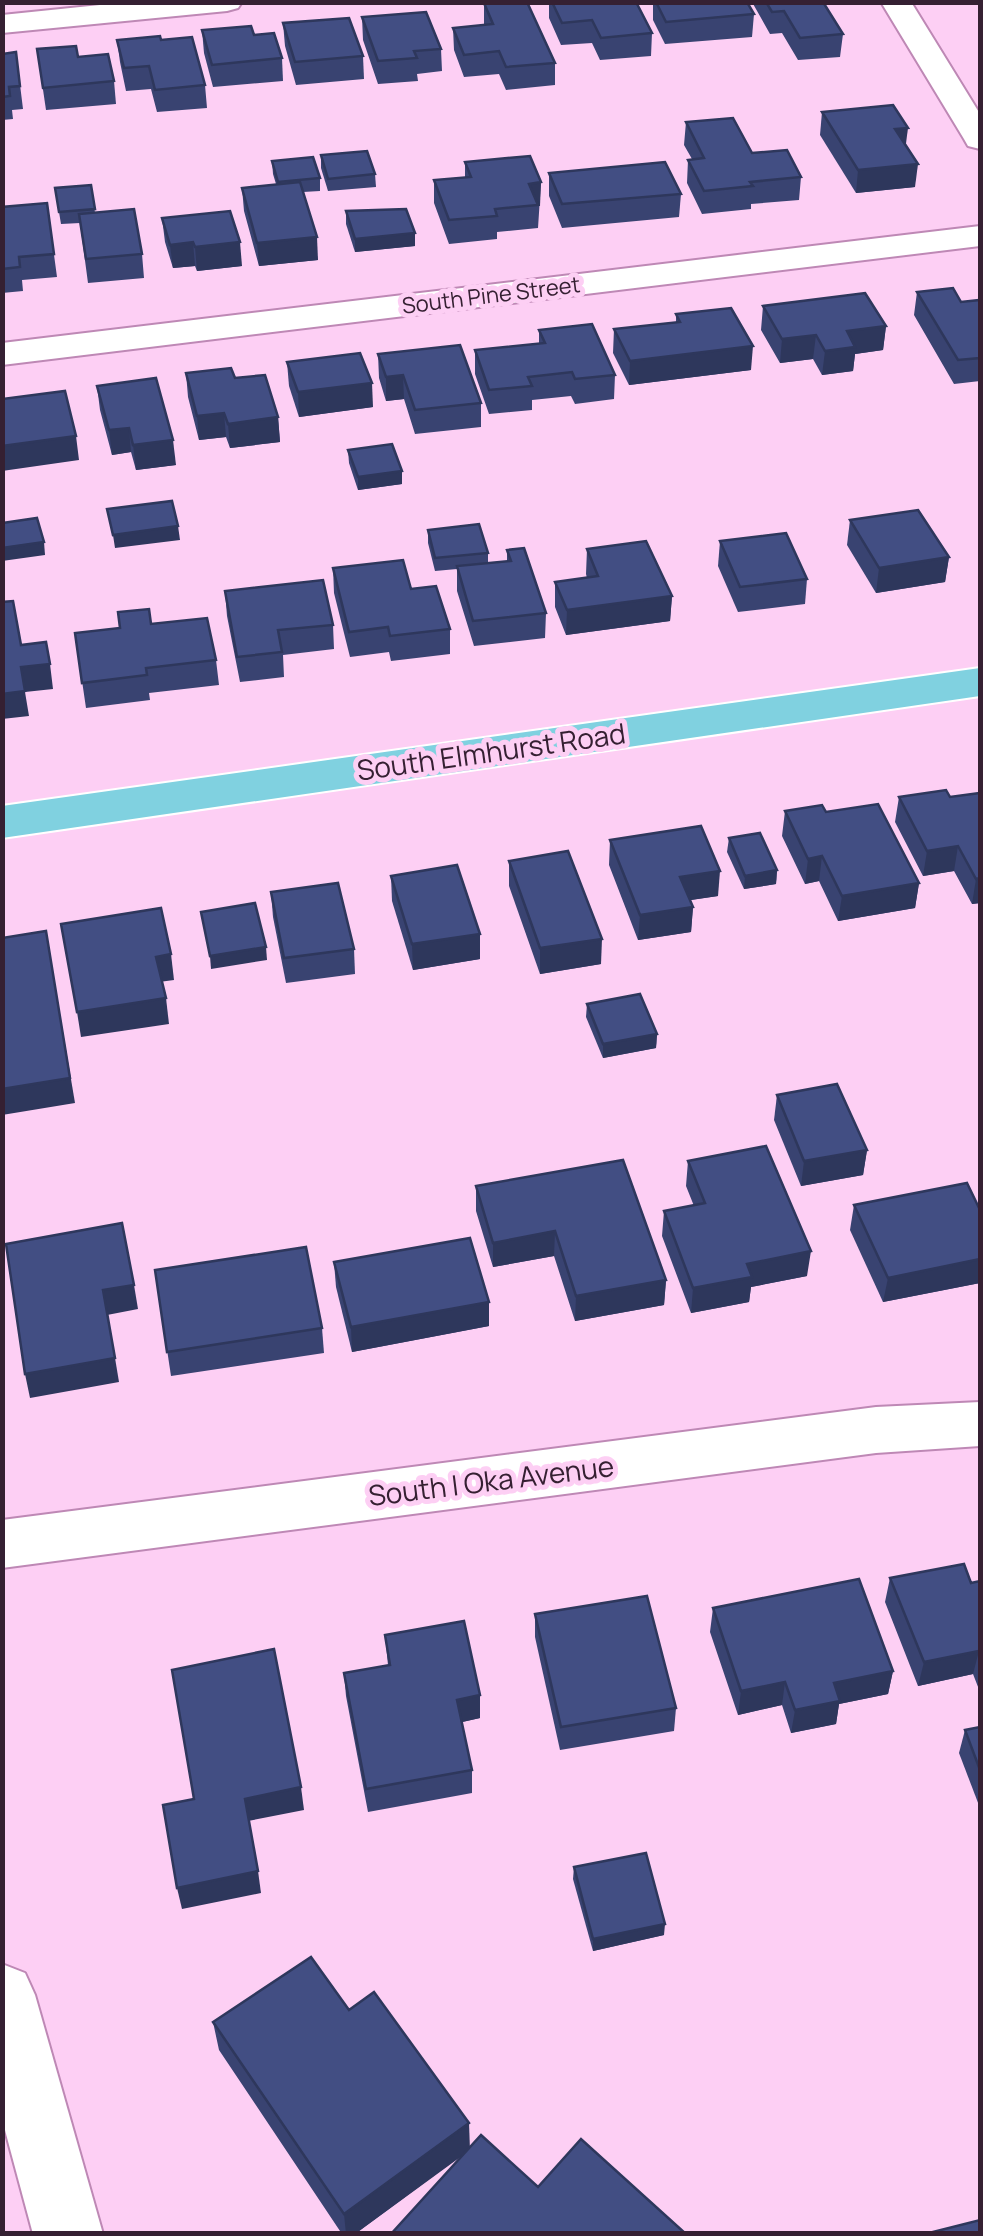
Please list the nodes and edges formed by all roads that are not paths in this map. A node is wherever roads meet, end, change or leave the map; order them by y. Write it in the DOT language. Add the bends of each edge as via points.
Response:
graph roads {
  1 [pos="227,2"];
  2 [pos="896,2"];
  3 [pos="2,24"];
  4 [pos="980,140"];
  5 [pos="980,236"];
  6 [pos="2,354"];
  7 [pos="980,682"];
  8 [pos="2,822"];
  9 [pos="980,1424"];
  10 [pos="2,1544"];
  11 [pos="2,1995"];
  12 [pos="68,2234"];
  1 -- 3 [label="street"];
  2 -- 4 [label="street"];
  5 -- 6 [label="street, South Pine Street"];
  7 -- 8 [label="main road, South Elmhurst Road"];
  9 -- 10 [label="street, South I Oka Avenue" via="876,1430"];
  11 -- 12 [label="street"];
}
